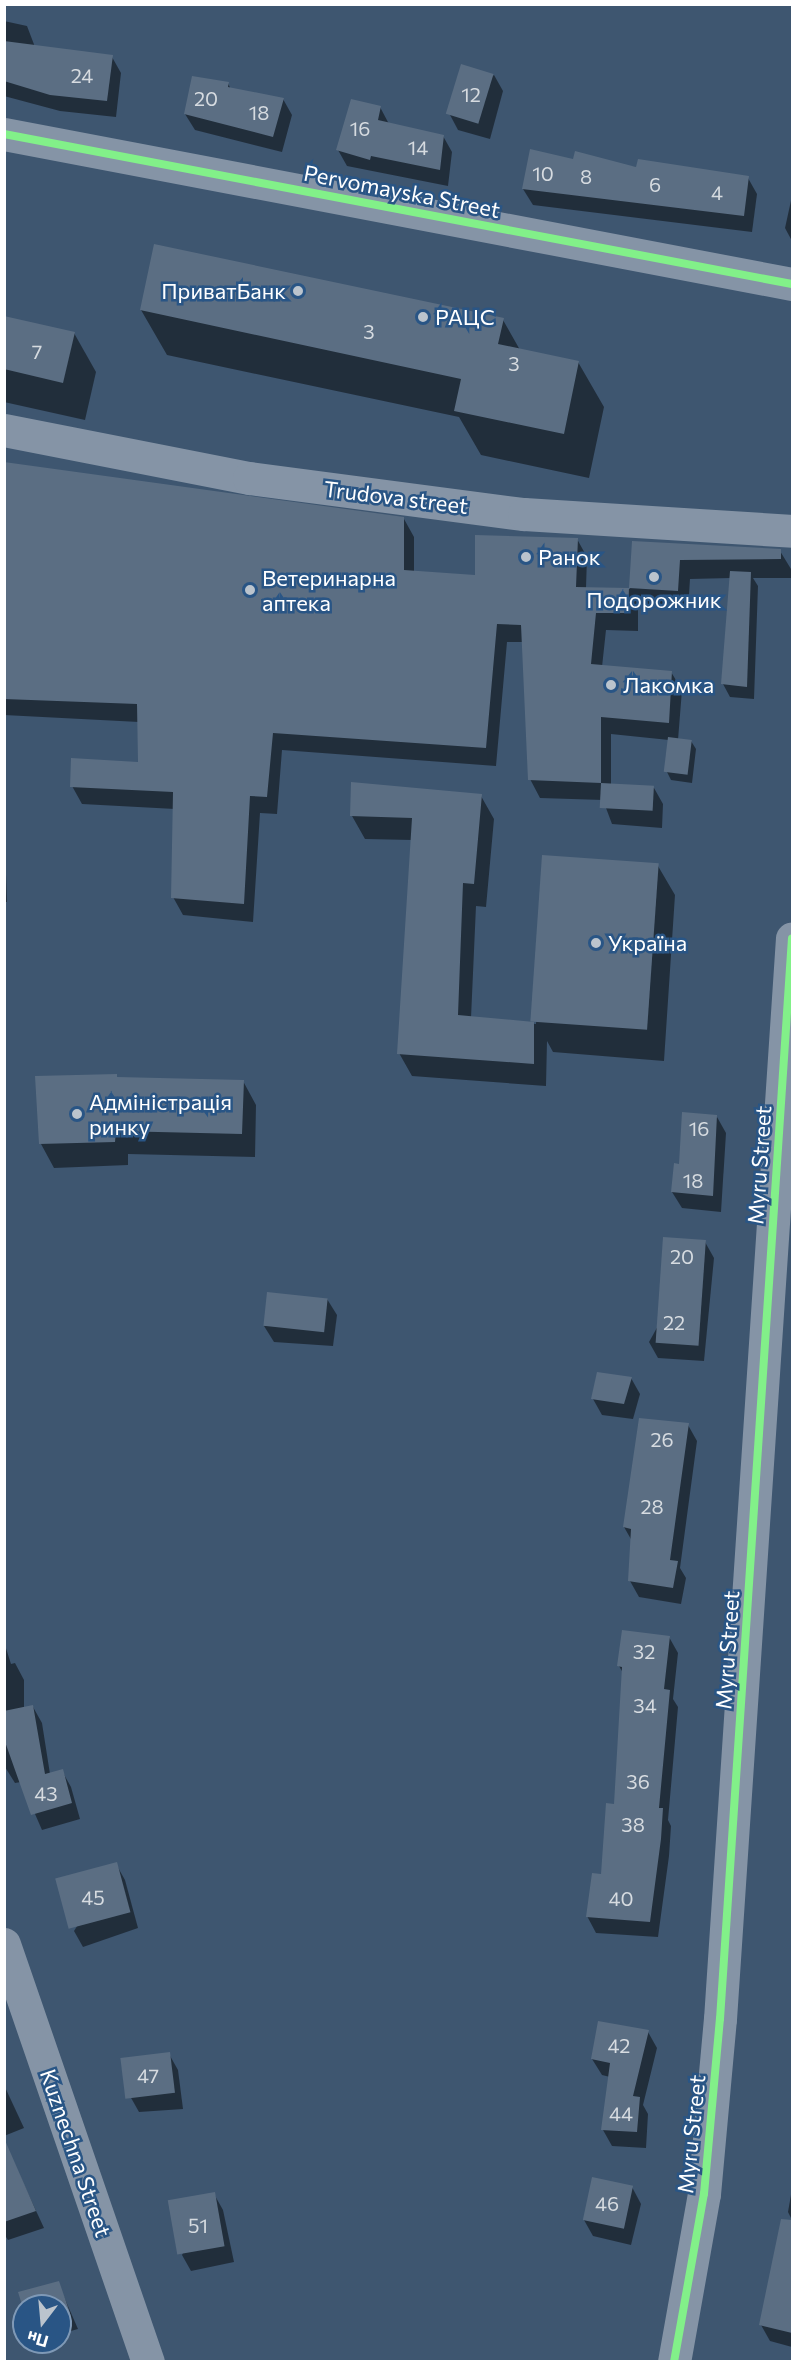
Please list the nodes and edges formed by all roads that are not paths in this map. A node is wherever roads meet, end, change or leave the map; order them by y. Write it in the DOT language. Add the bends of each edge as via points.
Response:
graph roads {
  1 [pos="4,134"];
  2 [pos="792,284"];
  3 [pos="4,430"];
  4 [pos="792,531"];
  5 [pos="792,938"];
  6 [pos="4,1944"];
  7 [pos="148,2361"];
  8 [pos="674,2361"];
  1 -- 2 [label="street, Pervomayska Street"];
  3 -- 4 [label="street, Trudova street" via="249,478 524,514"];
  5 -- 8 [label="street, Myru Street" via="719,2031 704,2194"];
  6 -- 7 [label="street, Kuznechna Street"];
}
